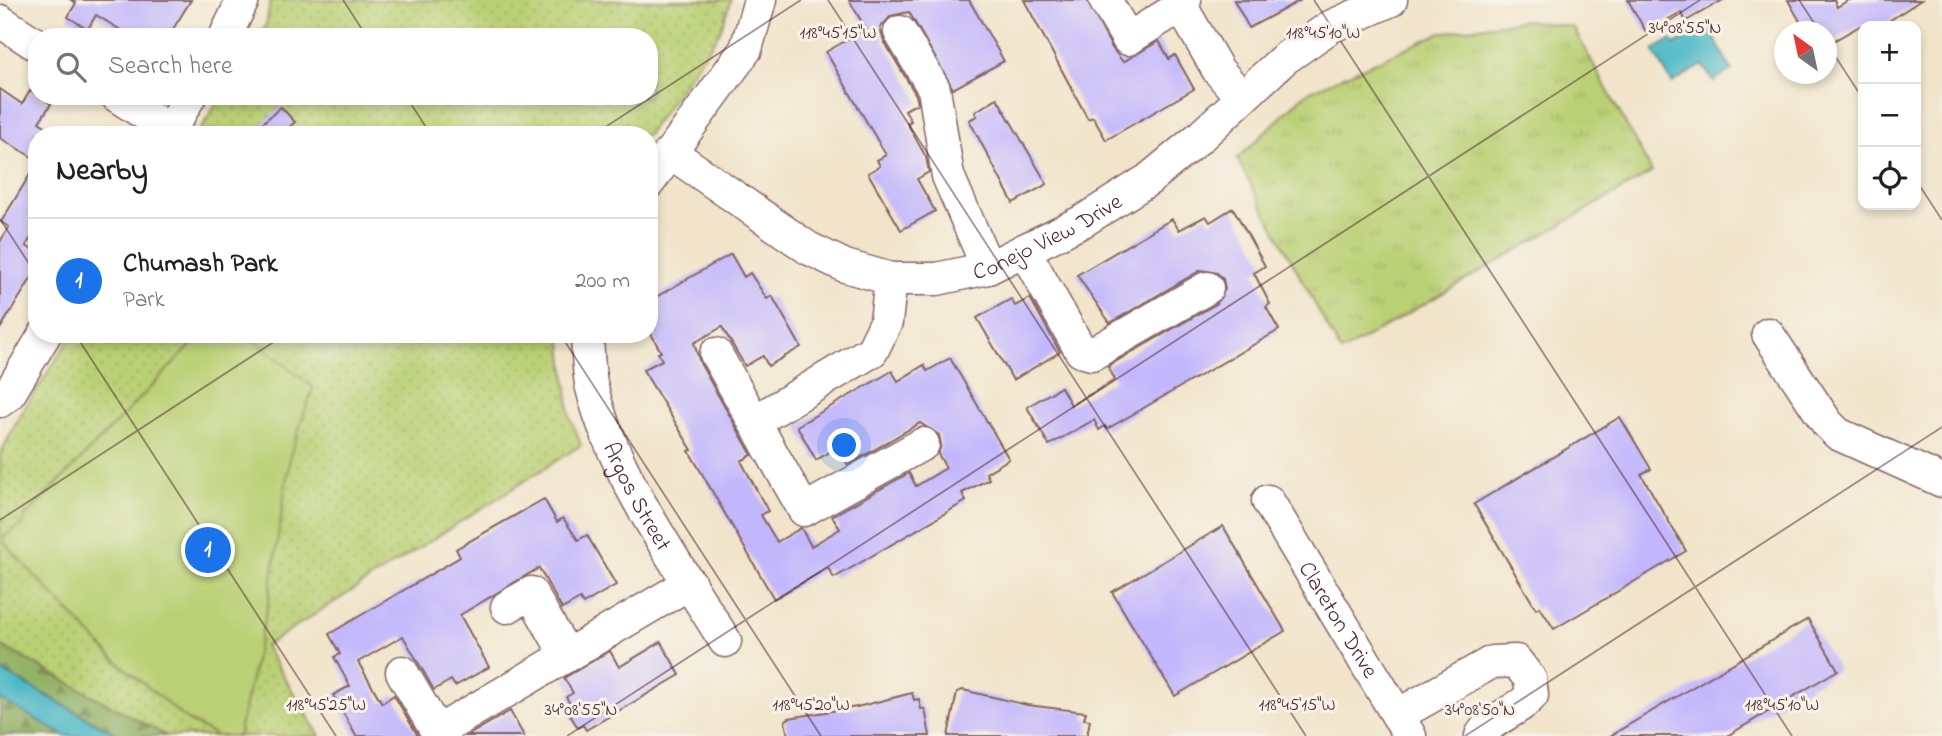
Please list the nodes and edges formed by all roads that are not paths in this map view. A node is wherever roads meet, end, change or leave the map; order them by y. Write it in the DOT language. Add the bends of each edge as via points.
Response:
graph roads {
  1 [pos="243,0"];
  2 [pos="760,0"];
  3 [pos="1105,0"];
  4 [pos="1391,0"];
  5 [pos="1183,3"];
  6 [pos="0,22"];
  7 [pos="229,28"];
  8 [pos="900,32"];
  9 [pos="28,39"];
  10 [pos="1241,97"];
  11 [pos="130,105"];
  12 [pos="185,105"];
  13 [pos="160,126"];
  14 [pos="172,126"];
  15 [pos="670,152"];
  16 [pos="658,169"];
  17 [pos="1024,250"];
  18 [pos="988,268"];
  19 [pos="891,279"];
  20 [pos="1207,288"];
  21 [pos="1768,334"];
  22 [pos="40,343"];
  23 [pos="588,343"];
  24 [pos="716,354"];
  25 [pos="0,401"];
  26 [pos="754,422"];
  27 [pos="923,444"];
  28 [pos="1942,481"];
  29 [pos="1268,501"];
  30 [pos="690,583"];
  31 [pos="507,607"];
  32 [pos="725,641"];
  33 [pos="567,656"];
  34 [pos="402,672"];
  35 [pos="1404,726"];
  36 [pos="1482,736"];
  1 -- 7 [label="street"];
  2 -- 15 [label="street" via="746,49"];
  3 -- 5 [label="street" via="1128,39"];
  4 -- 10 [label="street, Conejo View Drive" via="1330,27"];
  5 -- 10 [label="street" via="1218,70"];
  6 -- 9 [label="street"];
  8 -- 18 [label="street" via="934,89 948,176"];
  10 -- 17 [label="street, Conejo View Drive" via="1148,180 1083,221"];
  11 -- 13 [label="street"];
  12 -- 14 [label="street"];
  15 -- 16 [label="street"];
  15 -- 19 [label="street, Conejo View Drive" via="808,248 845,266"];
  17 -- 18 [label="street, Conejo View Drive"];
  17 -- 20 [label="street" via="1081,351 1092,354"];
  18 -- 19 [label="street, Conejo View Drive" via="937,279"];
  19 -- 26 [label="street" via="886,322 872,351"];
  21 -- 28 [label="street" via="1838,434"];
  22 -- 25 [label="street"];
  23 -- 30 [label="street, Argos Street" via="592,387 607,432 633,487"];
  24 -- 26 [label="street"];
  26 -- 27 [label="street" via="804,510"];
  29 -- 35 [label="street, Clareton Drive"];
  30 -- 32 [label="street, Argos Street"];
  30 -- 33 [label="street"];
  31 -- 33 [label="street" via="531,593"];
  33 -- 34 [label="street" via="437,732"];
  35 -- 36 [label="street" via="1492,662 1516,661 1524,667 1533,688 1523,705 1487,727"];
}
